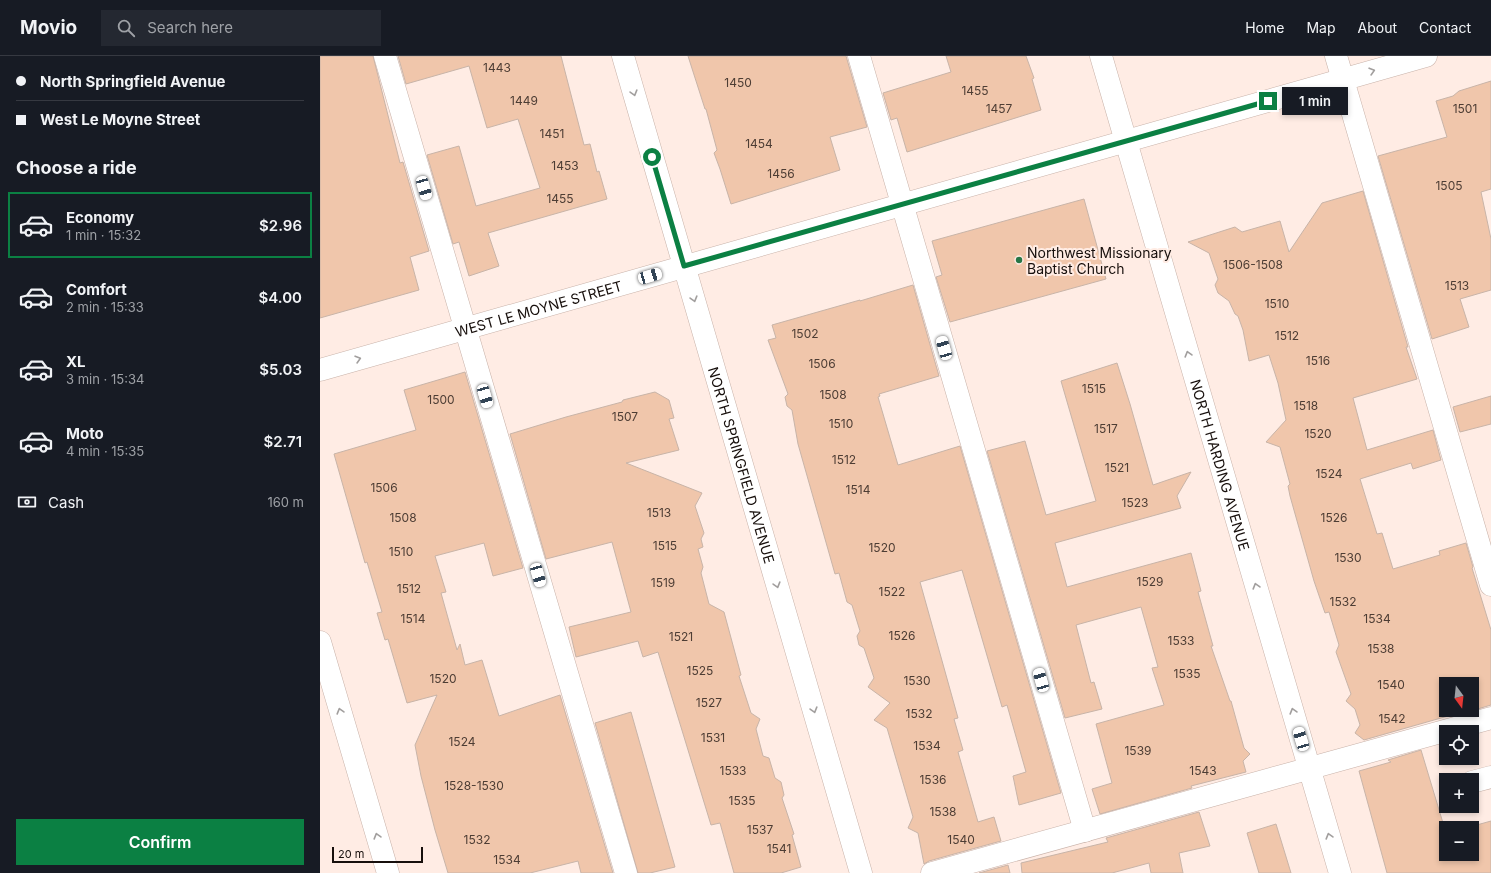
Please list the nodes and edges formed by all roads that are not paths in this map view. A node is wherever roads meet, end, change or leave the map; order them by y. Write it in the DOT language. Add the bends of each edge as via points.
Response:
graph roads {
  1 [pos="385,56"];
  2 [pos="623,56"];
  3 [pos="859,56"];
  4 [pos="1101,56"];
  5 [pos="1336,56"];
  6 [pos="1426,56"];
  7 [pos="1343,80"];
  8 [pos="1125,141"];
  9 [pos="902,204"];
  10 [pos="684,266"];
  11 [pos="464,328"];
  12 [pos="320,370"];
  13 [pos="1491,585"];
  14 [pos="320,642"];
  15 [pos="1491,718"];
  16 [pos="1310,769"];
  17 [pos="1491,776"];
  18 [pos="1479,780"];
  19 [pos="1085,831"];
  20 [pos="388,873"];
  21 [pos="626,873"];
  22 [pos="862,873"];
  23 [pos="932,873"];
  24 [pos="1340,873"];
  1 -- 11 [label="street"];
  2 -- 10 [label="street, NORTH SPRINGFIELD AVENUE, one-way"];
  3 -- 9 [label="street"];
  4 -- 8 [label="street, NORTH HARDING AVENUE"];
  5 -- 7 [label="street"];
  7 -- 6 [label="street, WEST LE MOYNE STREET, one-way"];
  7 -- 8 [label="street, WEST LE MOYNE STREET"];
  7 -- 13 [label="street"];
  8 -- 9 [label="street, WEST LE MOYNE STREET"];
  16 -- 8 [label="street, NORTH HARDING AVENUE, one-way"];
  9 -- 10 [label="street, WEST LE MOYNE STREET"];
  9 -- 19 [label="street"];
  10 -- 11 [label="street, WEST LE MOYNE STREET"];
  10 -- 22 [label="street, NORTH SPRINGFIELD AVENUE, one-way"];
  12 -- 11 [label="street, WEST LE MOYNE STREET, one-way"];
  11 -- 21 [label="street"];
  20 -- 14 [label="street, one-way"];
  15 -- 16 [label="street"];
  16 -- 19 [label="street"];
  24 -- 16 [label="street, NORTH HARDING AVENUE, one-way"];
  17 -- 18 [label="street"];
  19 -- 23 [label="street"];
}
